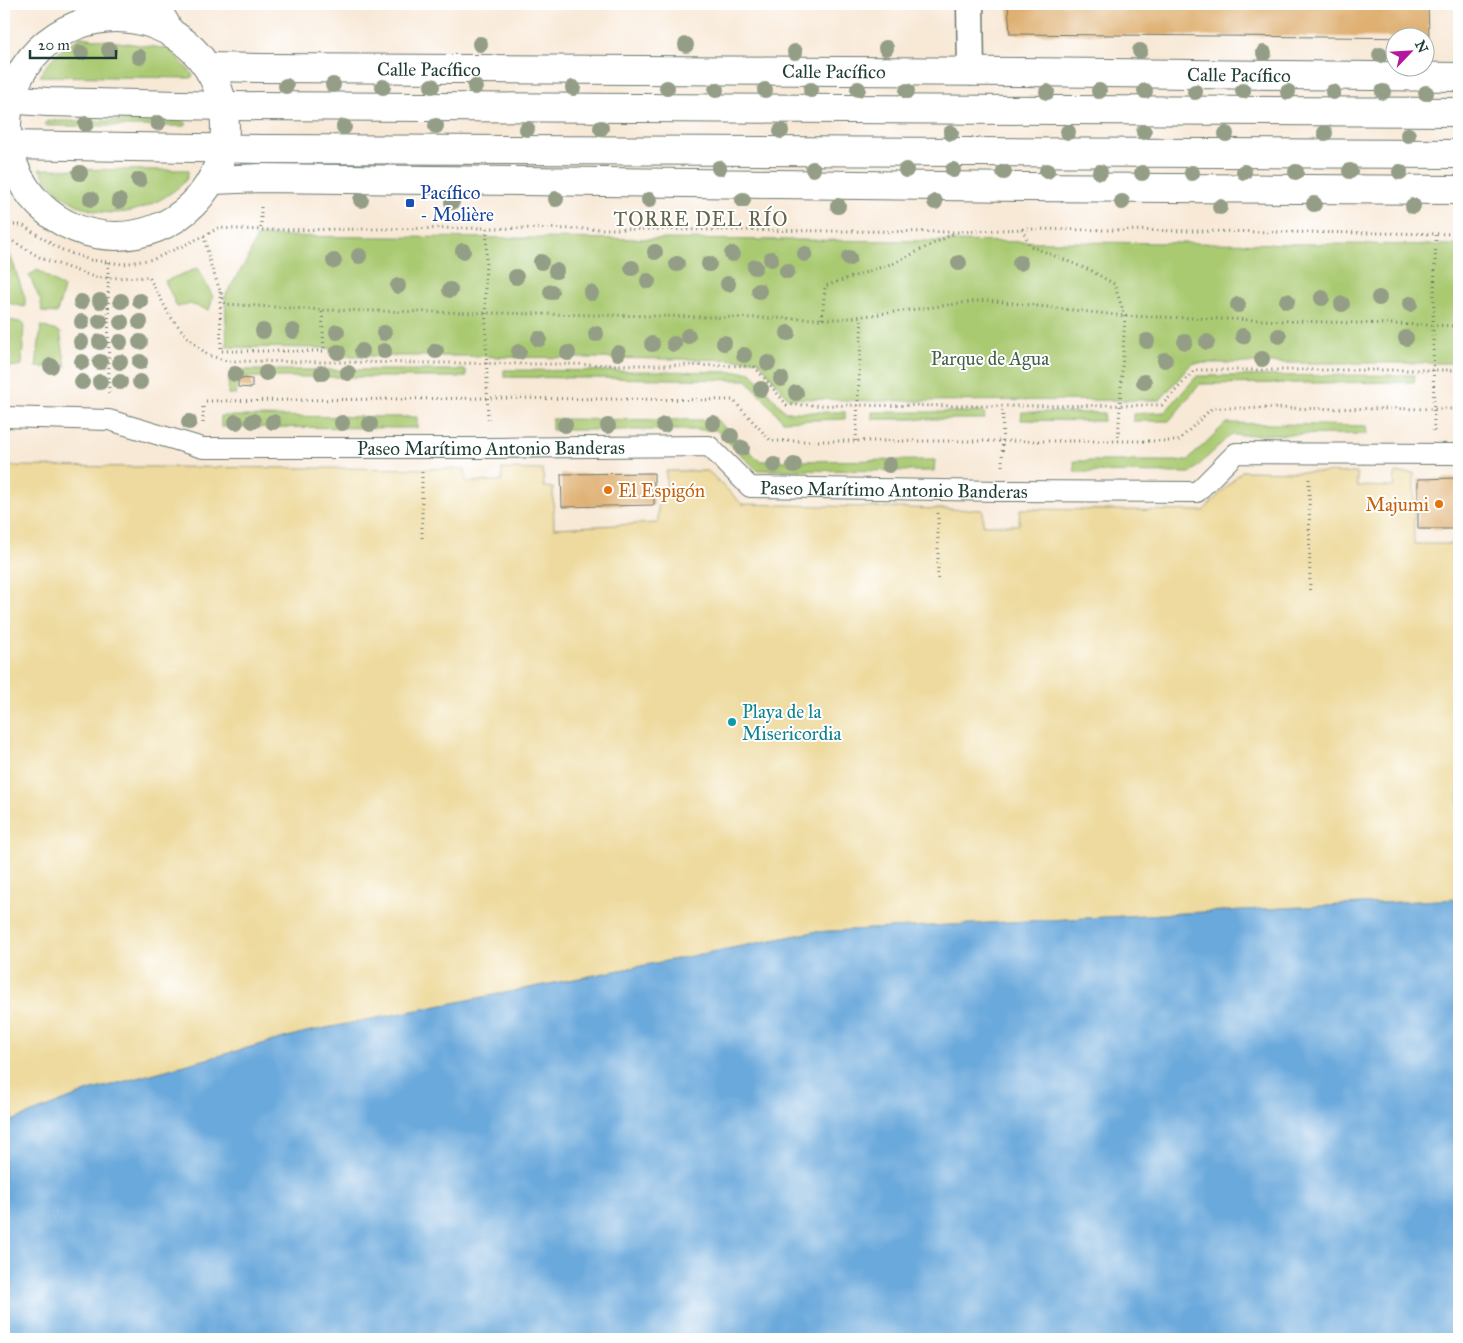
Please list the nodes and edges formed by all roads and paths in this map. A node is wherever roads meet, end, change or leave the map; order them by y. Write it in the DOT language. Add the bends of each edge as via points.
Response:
graph roads {
  1 [pos="75,4"];
  2 [pos="154,4"];
  3 [pos="970,4"];
  4 [pos="64,28"];
  5 [pos="169,30"];
  6 [pos="14,66"];
  7 [pos="209,67"];
  8 [pos="971,72"];
  9 [pos="1459,77"];
  10 [pos="7,99"];
  11 [pos="224,106"];
  12 [pos="1459,112"];
  13 [pos="6,146"];
  14 [pos="225,148"];
  15 [pos="1459,154"];
  16 [pos="213,180"];
  17 [pos="12,183"];
  18 [pos="1459,190"];
  19 [pos="4,225"];
  20 [pos="487,228"];
  21 [pos="1022,229"];
  22 [pos="957,232"];
  23 [pos="1436,234"];
  24 [pos="1459,234"];
  25 [pos="204,236"];
  26 [pos="4,239"];
  27 [pos="108,262"];
  28 [pos="108,278"];
  29 [pos="220,289"];
  30 [pos="322,310"];
  31 [pos="486,314"];
  32 [pos="862,316"];
  33 [pos="1125,316"];
  34 [pos="822,319"];
  35 [pos="1433,326"];
  36 [pos="1459,326"];
  37 [pos="488,363"];
  38 [pos="1434,370"];
  39 [pos="1459,370"];
  40 [pos="488,398"];
  41 [pos="858,405"];
  42 [pos="1004,406"];
  43 [pos="1120,406"];
  44 [pos="1434,408"];
  45 [pos="1459,409"];
  46 [pos="4,417"];
  47 [pos="109,420"];
  48 [pos="856,441"];
  49 [pos="1002,441"];
  50 [pos="1118,441"];
  51 [pos="203,448"];
  52 [pos="1435,454"];
  53 [pos="1459,454"];
  54 [pos="431,471"];
  55 [pos="1309,476"];
  56 [pos="1002,491"];
  57 [pos="947,513"];
  58 [pos="422,538"];
  59 [pos="938,582"];
  60 [pos="1310,590"];
  1 -- 4 [label="main road"];
  2 -- 5 [label="main road"];
  3 -- 8 [label="street"];
  4 -- 5 [label="main road" via="118,16"];
  4 -- 6 [label="main road"];
  5 -- 7 [label="main road" via="196,50"];
  6 -- 10 [label="main road"];
  7 -- 8 [label="main road, Calle Pacífico"];
  7 -- 11 [label="main road"];
  8 -- 9 [label="main road, Calle Pacífico"];
  10 -- 11 [label="main road, Calle Pacífico"];
  10 -- 13 [label="main road"];
  11 -- 12 [label="main road, Calle Pacífico"];
  11 -- 14 [label="main road"];
  13 -- 14 [label="main road"];
  13 -- 17 [label="main road"];
  14 -- 15 [label="main road"];
  14 -- 16 [label="main road"];
  16 -- 17 [label="main road" via="204,194 164,227 124,238 84,233 50,216"];
  16 -- 18 [label="main road"];
  19 -- 27 [label="path" via="22,225 60,249 90,260"];
  20 -- 22 [label="path"];
  20 -- 25 [label="path" via="218,228"];
  20 -- 31 [label="path"];
  21 -- 22 [label="path"];
  21 -- 23 [label="path"];
  21 -- 33 [label="path" via="1030,246 1092,270 1114,284"];
  22 -- 34 [label="path" via="894,263 825,286"];
  23 -- 24 [label="path"];
  23 -- 35 [label="path"];
  25 -- 27 [label="path" via="154,259 123,264"];
  25 -- 29 [label="path"];
  26 -- 28 [label="path" via="41,258 94,277"];
  27 -- 28 [label="path"];
  28 -- 37 [label="path" via="150,277 170,316 189,339 208,355 227,361"];
  28 -- 47 [label="path"];
  29 -- 30 [label="path" via="225,304"];
  29 -- 30 [label="path" via="221,351 324,351"];
  30 -- 31 [label="path"];
  31 -- 34 [label="path"];
  31 -- 37 [label="path"];
  32 -- 33 [label="path" via="986,300"];
  32 -- 34 [label="path"];
  32 -- 41 [label="path"];
  33 -- 35 [label="path"];
  33 -- 43 [label="path"];
  35 -- 36 [label="path"];
  35 -- 38 [label="path"];
  37 -- 40 [label="path"];
  37 -- 41 [label="path" via="754,366 787,405"];
  38 -- 39 [label="path"];
  38 -- 43 [label="path" via="1195,370 1162,405"];
  38 -- 44 [label="path"];
  40 -- 48 [label="path" via="733,400 772,441"];
  40 -- 51 [label="path" via="203,401"];
  41 -- 42 [label="path"];
  41 -- 48 [label="path"];
  42 -- 43 [label="path"];
  42 -- 49 [label="path"];
  43 -- 50 [label="path"];
  44 -- 45 [label="path"];
  44 -- 50 [label="path" via="1212,408 1178,441"];
  44 -- 52 [label="path"];
  46 -- 47 [label="street, Paseo Marítimo Antonio Banderas"];
  47 -- 51 [label="street, Paseo Marítimo Antonio Banderas"];
  48 -- 49 [label="path"];
  49 -- 50 [label="path"];
  49 -- 56 [label="path"];
  51 -- 56 [label="street, Paseo Marítimo Antonio Banderas" via="709,446 750,487"];
  52 -- 53 [label="street, Paseo Marítimo Antonio Banderas"];
  52 -- 56 [label="street, Paseo Marítimo Antonio Banderas" via="1236,453 1197,492"];
  54 -- 58 [label="path" via="422,471"];
  55 -- 60 [label="path"];
  57 -- 59 [label="path" via="938,513"];
}
